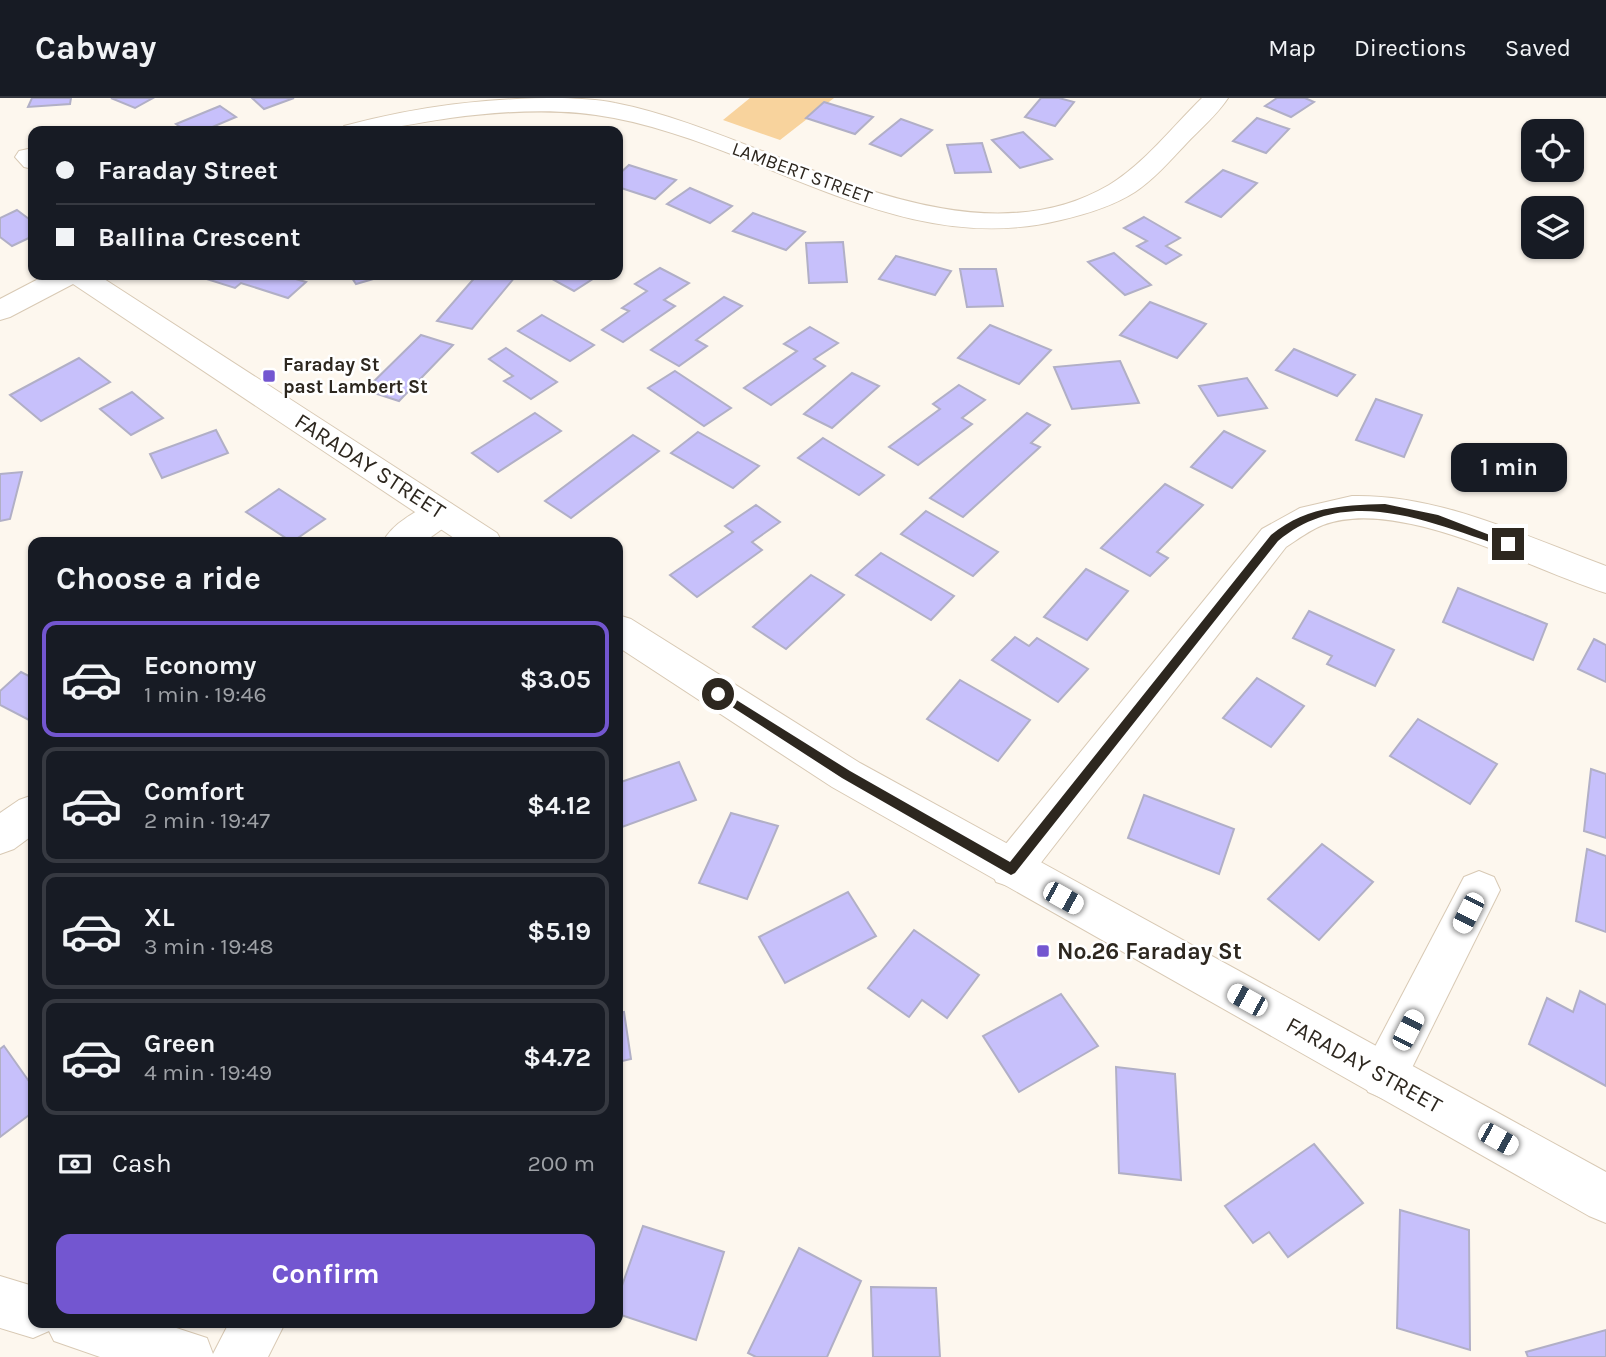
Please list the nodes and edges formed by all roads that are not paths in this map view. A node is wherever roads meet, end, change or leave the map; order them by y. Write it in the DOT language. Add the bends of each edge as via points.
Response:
graph roads {
  1 [pos="1216,98"];
  2 [pos="370,126"];
  3 [pos="58,280"];
  4 [pos="87,280"];
  5 [pos="0,311"];
  6 [pos="440,513"];
  7 [pos="407,537"];
  8 [pos="477,537"];
  9 [pos="1606,580"];
  10 [pos="623,632"];
  11 [pos="28,816"];
  12 [pos="0,836"];
  13 [pos="1011,869"];
  14 [pos="1479,890"];
  15 [pos="1384,1076"];
  16 [pos="1606,1199"];
  17 [pos="0,1302"];
  18 [pos="28,1310"];
  19 [pos="89,1328"];
  20 [pos="257,1328"];
  21 [pos="188,1357"];
  22 [pos="238,1357"];
  1 -- 2 [label="street, LAMBERT STREET" via="1117,192 1073,210 1023,220 926,215 684,130 613,110 551,101 477,104"];
  3 -- 5 [label="street"];
  4 -- 6 [label="street, FARADAY STREET"];
  6 -- 7 [label="street"];
  6 -- 8 [label="street, FARADAY STREET"];
  9 -- 13 [label="street" via="1408,511 1339,508 1302,519 1275,538"];
  10 -- 13 [label="street, FARADAY STREET" via="846,775"];
  11 -- 12 [label="street"];
  13 -- 15 [label="street, FARADAY STREET"];
  14 -- 15 [label="street"];
  15 -- 16 [label="street, FARADAY STREET"];
  17 -- 18 [label="street"];
  19 -- 21 [label="street"];
  20 -- 22 [label="street"];
}
